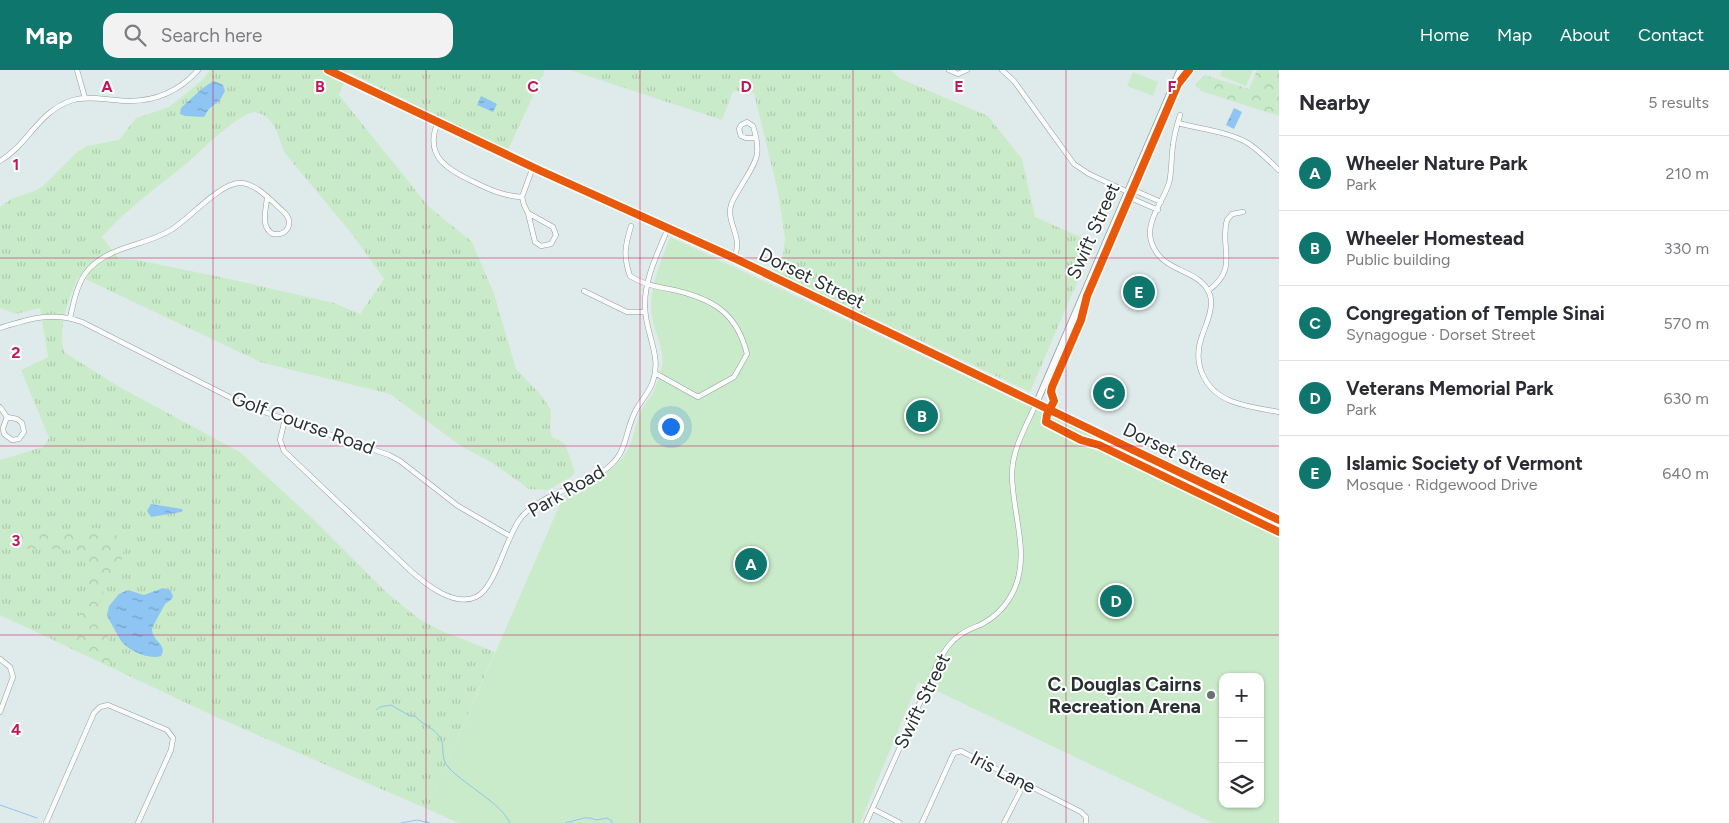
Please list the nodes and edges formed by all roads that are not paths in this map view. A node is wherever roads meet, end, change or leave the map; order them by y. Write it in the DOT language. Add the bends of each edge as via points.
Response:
graph roads {
  1 [pos="77,70"];
  2 [pos="198,70"];
  3 [pos="328,70"];
  4 [pos="949,70"];
  5 [pos="967,70"];
  6 [pos="1002,70"];
  7 [pos="1180,70"];
  8 [pos="85,98"];
  9 [pos="1180,115"];
  10 [pos="438,122"];
  11 [pos="1178,123"];
  12 [pos="756,138"];
  13 [pos="0,161"];
  14 [pos="534,167"];
  15 [pos="1279,170"];
  16 [pos="1128,192"];
  17 [pos="522,197"];
  18 [pos="267,198"];
  19 [pos="1161,202"];
  20 [pos="1158,210"];
  21 [pos="1243,212"];
  22 [pos="528,213"];
  23 [pos="631,226"];
  24 [pos="668,228"];
  25 [pos="734,258"];
  26 [pos="647,284"];
  27 [pos="584,291"];
  28 [pos="1208,291"];
  29 [pos="645,312"];
  30 [pos="70,318"];
  31 [pos="0,328"];
  32 [pos="655,372"];
  33 [pos="1036,404"];
  34 [pos="0,407"];
  35 [pos="1279,412"];
  36 [pos="6,418"];
  37 [pos="285,419"];
  38 [pos="1279,520"];
  39 [pos="510,536"];
  40 [pos="0,660"];
  41 [pos="0,712"];
  42 [pos="1025,782"];
  43 [pos="873,809"];
  44 [pos="46,823"];
  45 [pos="138,823"];
  46 [pos="866,823"];
  47 [pos="900,823"];
  48 [pos="922,823"];
  49 [pos="1004,823"];
  50 [pos="1086,823"];
  1 -- 8 [label="street"];
  2 -- 8 [label="street" via="176,89 152,99"];
  3 -- 10 [label="street, Dorset Street"];
  4 -- 5 [label="street" via="958,74"];
  6 -- 16 [label="street" via="1017,85 1074,164"];
  7 -- 16 [label="street, Swift Street"];
  8 -- 13 [label="street" via="52,110 13,152"];
  9 -- 11 [label="street"];
  10 -- 14 [label="street, Dorset Street"];
  10 -- 17 [label="street" via="434,147 447,168 498,193"];
  11 -- 15 [label="street" via="1246,142"];
  11 -- 19 [label="street" via="1170,177"];
  12 -- 12 [label="street" via="752,124 741,125 741,136"];
  12 -- 25 [label="street" via="757,158 730,208 738,245"];
  14 -- 17 [label="street"];
  14 -- 24 [label="street, Dorset Street"];
  16 -- 19 [label="street"];
  16 -- 20 [label="street"];
  16 -- 33 [label="street, Swift Street"];
  17 -- 22 [label="street"];
  18 -- 18 [label="street" via="288,217 289,227 282,234 273,234 266,228"];
  18 -- 30 [label="street" via="248,184 232,184 168,231 105,256 81,280"];
  19 -- 20 [label="street"];
  20 -- 28 [label="street" via="1150,231 1158,254 1196,278"];
  21 -- 28 [label="street" via="1232,214 1227,220 1225,270 1219,282"];
  22 -- 22 [label="street" via="535,242 542,246 552,244 556,235 553,227"];
  23 -- 26 [label="street" via="625,247 626,265 630,276"];
  24 -- 25 [label="street, Dorset Street"];
  24 -- 26 [label="street, Park Road"];
  25 -- 33 [label="street, Dorset Street"];
  26 -- 29 [label="street, Park Road"];
  26 -- 32 [label="street" via="712,303 728,314 747,354 734,377 698,397"];
  27 -- 29 [label="street" via="627,312"];
  28 -- 35 [label="street" via="1211,309 1198,350 1198,366 1203,376 1210,387 1225,398"];
  29 -- 32 [label="street, Park Road"];
  30 -- 31 [label="street, Golf Course Road" via="35,317"];
  30 -- 37 [label="street, Golf Course Road" via="240,402"];
  32 -- 39 [label="street, Park Road" via="650,389 634,413 626,443 614,462 599,474 532,508 519,520"];
  33 -- 38 [label="street, Dorset Street"];
  33 -- 43 [label="street, Swift Street" via="1013,462 1020,552 1016,584 998,613 961,634 944,653"];
  34 -- 36 [label="street"];
  36 -- 36 [label="street" via="4,434 12,440 19,439 24,432 22,423"];
  37 -- 39 [label="street, Golf Course Road" via="389,455 462,509"];
  37 -- 39 [label="street, Park Road" via="280,440 286,454 412,572 444,594 468,599 483,593"];
  40 -- 41 [label="street" via="10,667 14,677"];
  42 -- 48 [label="street, Iris Lane" via="958,751 952,756"];
  42 -- 49 [label="street"];
  42 -- 50 [label="street, Iris Lane" via="1081,812"];
  43 -- 46 [label="street, Swift Street"];
  43 -- 47 [label="street"];
  44 -- 45 [label="street" via="94,713 108,704 166,730 172,738 171,750"];
}
